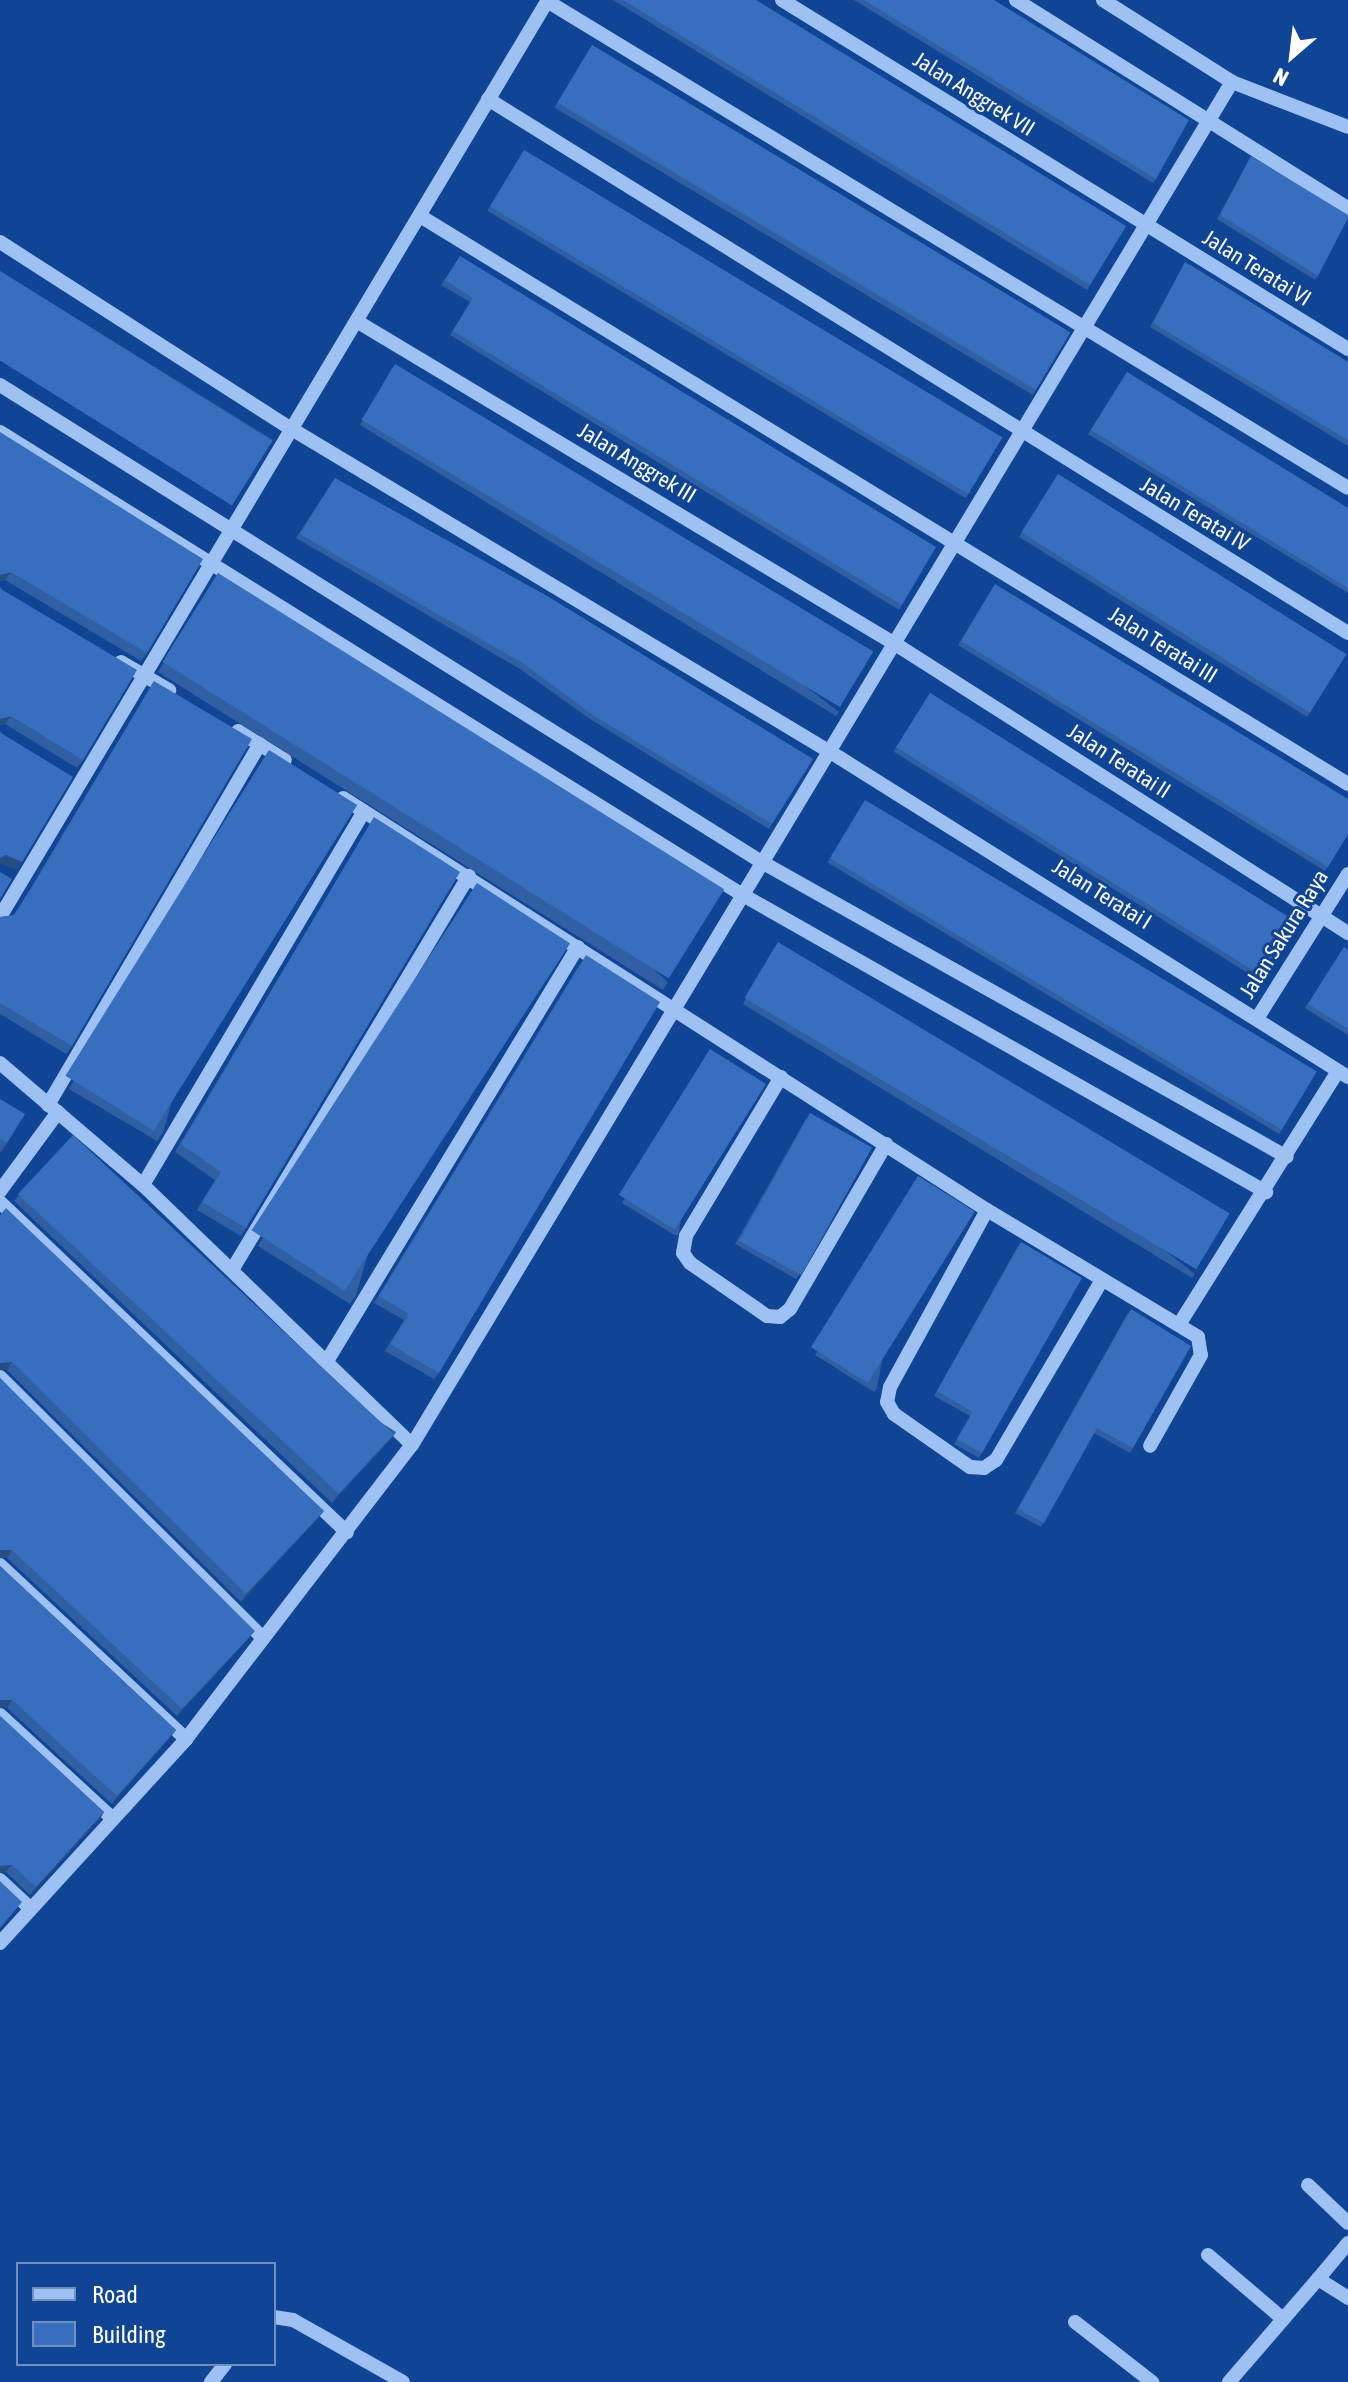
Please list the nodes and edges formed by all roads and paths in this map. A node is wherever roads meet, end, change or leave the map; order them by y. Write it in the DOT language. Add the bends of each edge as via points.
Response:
graph roads {
  1 [pos="547,0"];
  2 [pos="782,0"];
  3 [pos="1016,0"];
  4 [pos="1103,0"];
  5 [pos="1232,82"];
  6 [pos="488,99"];
  7 [pos="1204,120"];
  8 [pos="1348,127"];
  9 [pos="1348,208"];
  10 [pos="420,216"];
  11 [pos="1143,224"];
  12 [pos="0,242"];
  13 [pos="358,322"];
  14 [pos="1083,326"];
  15 [pos="1348,349"];
  16 [pos="0,385"];
  17 [pos="290,428"];
  18 [pos="0,432"];
  19 [pos="1020,433"];
  20 [pos="1348,488"];
  21 [pos="228,532"];
  22 [pos="955,542"];
  23 [pos="214,561"];
  24 [pos="1348,633"];
  25 [pos="893,643"];
  26 [pos="106,652"];
  27 [pos="146,676"];
  28 [pos="184,699"];
  29 [pos="222,722"];
  30 [pos="260,744"];
  31 [pos="831,752"];
  32 [pos="299,770"];
  33 [pos="1348,784"];
  34 [pos="325,787"];
  35 [pos="364,812"];
  36 [pos="760,861"];
  37 [pos="1348,874"];
  38 [pos="469,876"];
  39 [pos="7,877"];
  40 [pos="22,884"];
  41 [pos="741,894"];
  42 [pos="0,917"];
  43 [pos="1321,917"];
  44 [pos="1348,933"];
  45 [pos="578,947"];
  46 [pos="676,1007"];
  47 [pos="1258,1017"];
  48 [pos="0,1063"];
  49 [pos="1343,1074"];
  50 [pos="781,1077"];
  51 [pos="53,1108"];
  52 [pos="886,1144"];
  53 [pos="1287,1157"];
  54 [pos="143,1185"];
  55 [pos="0,1191"];
  56 [pos="1266,1192"];
  57 [pos="0,1202"];
  58 [pos="987,1210"];
  59 [pos="232,1270"];
  60 [pos="1102,1280"];
  61 [pos="1180,1323"];
  62 [pos="327,1361"];
  63 [pos="0,1377"];
  64 [pos="412,1445"];
  65 [pos="1150,1446"];
  66 [pos="347,1532"];
  67 [pos="0,1565"];
  68 [pos="263,1638"];
  69 [pos="0,1715"];
  70 [pos="186,1739"];
  71 [pos="112,1818"];
  72 [pos="0,1880"];
  73 [pos="31,1909"];
  74 [pos="0,1943"];
  75 [pos="1308,2185"];
  76 [pos="1348,2223"];
  77 [pos="1348,2243"];
  78 [pos="1208,2255"];
  79 [pos="1318,2279"];
  80 [pos="1348,2298"];
  81 [pos="276,2317"];
  82 [pos="1283,2319"];
  83 [pos="1075,2322"];
  84 [pos="223,2366"];
  85 [pos="211,2382"];
  86 [pos="403,2382"];
  87 [pos="1152,2382"];
  88 [pos="1229,2382"];
  1 -- 6 [label="street"];
  1 -- 14 [label="street"];
  2 -- 11 [label="street, Jalan Anggrek VII"];
  3 -- 7 [label="street"];
  4 -- 5 [label="street"];
  5 -- 7 [label="street"];
  5 -- 8 [label="street"];
  6 -- 10 [label="street"];
  6 -- 19 [label="street, Jalan Teratai IV"];
  7 -- 9 [label="street"];
  7 -- 11 [label="street"];
  10 -- 13 [label="street"];
  10 -- 22 [label="street, Jalan Teratai III"];
  11 -- 14 [label="street"];
  11 -- 15 [label="street, Jalan Teratai VI"];
  12 -- 17 [label="street, Jalan Teratai I"];
  13 -- 17 [label="street"];
  13 -- 25 [label="street, Jalan Anggrek III"];
  14 -- 19 [label="street"];
  14 -- 20 [label="street"];
  16 -- 21 [label="street"];
  17 -- 21 [label="street"];
  17 -- 31 [label="street, Jalan Teratai I"];
  18 -- 23 [label="street"];
  19 -- 22 [label="street"];
  19 -- 24 [label="street, Jalan Teratai IV"];
  21 -- 23 [label="street"];
  21 -- 36 [label="street"];
  22 -- 25 [label="street"];
  22 -- 33 [label="street, Jalan Teratai III"];
  23 -- 27 [label="street"];
  23 -- 41 [label="street"];
  25 -- 31 [label="street"];
  25 -- 43 [label="street, Jalan Teratai II"];
  26 -- 27 [label="street"];
  27 -- 28 [label="street"];
  27 -- 40 [label="street" via="72,777"];
  29 -- 30 [label="street"];
  30 -- 32 [label="street"];
  30 -- 51 [label="street"];
  31 -- 36 [label="street"];
  31 -- 47 [label="street, Jalan Teratai I"];
  34 -- 35 [label="street"];
  35 -- 38 [label="street"];
  35 -- 54 [label="street"];
  36 -- 41 [label="street"];
  36 -- 53 [label="street"];
  37 -- 43 [label="street, Jalan Sakura Raya"];
  38 -- 45 [label="street"];
  38 -- 59 [label="street"];
  39 -- 40 [label="street"];
  40 -- 42 [label="street"];
  41 -- 46 [label="street"];
  41 -- 56 [label="street"];
  43 -- 44 [label="street, Jalan Teratai II"];
  43 -- 47 [label="street, Jalan Sakura Raya"];
  45 -- 46 [label="street"];
  45 -- 62 [label="street"];
  46 -- 50 [label="street"];
  46 -- 64 [label="street"];
  47 -- 49 [label="street, Jalan Teratai I"];
  48 -- 51 [label="street"];
  49 -- 53 [label="street"];
  50 -- 52 [label="street"];
  50 -- 52 [label="street" via="686,1236 683,1253 767,1316 780,1317 790,1309"];
  51 -- 54 [label="street"];
  51 -- 55 [label="street"];
  52 -- 58 [label="street"];
  53 -- 56 [label="street"];
  54 -- 59 [label="street"];
  56 -- 61 [label="street"];
  57 -- 66 [label="street"];
  58 -- 60 [label="street"];
  58 -- 60 [label="street" via="890,1387 887,1402 894,1414 970,1467 984,1468 996,1460"];
  59 -- 62 [label="street"];
  60 -- 61 [label="street"];
  61 -- 65 [label="street" via="1203,1347"];
  62 -- 64 [label="street"];
  63 -- 68 [label="street"];
  64 -- 66 [label="street"];
  66 -- 68 [label="street"];
  67 -- 70 [label="street"];
  68 -- 70 [label="street"];
  69 -- 71 [label="street"];
  70 -- 71 [label="street"];
  71 -- 73 [label="street"];
  72 -- 73 [label="street"];
  73 -- 74 [label="street"];
  75 -- 76 [label="street"];
  77 -- 79 [label="street"];
  78 -- 82 [label="street"];
  79 -- 80 [label="street"];
  79 -- 82 [label="street"];
  81 -- 86 [label="street" via="293,2320"];
  82 -- 88 [label="street"];
  83 -- 87 [label="street"];
  84 -- 85 [label="street"];
}
